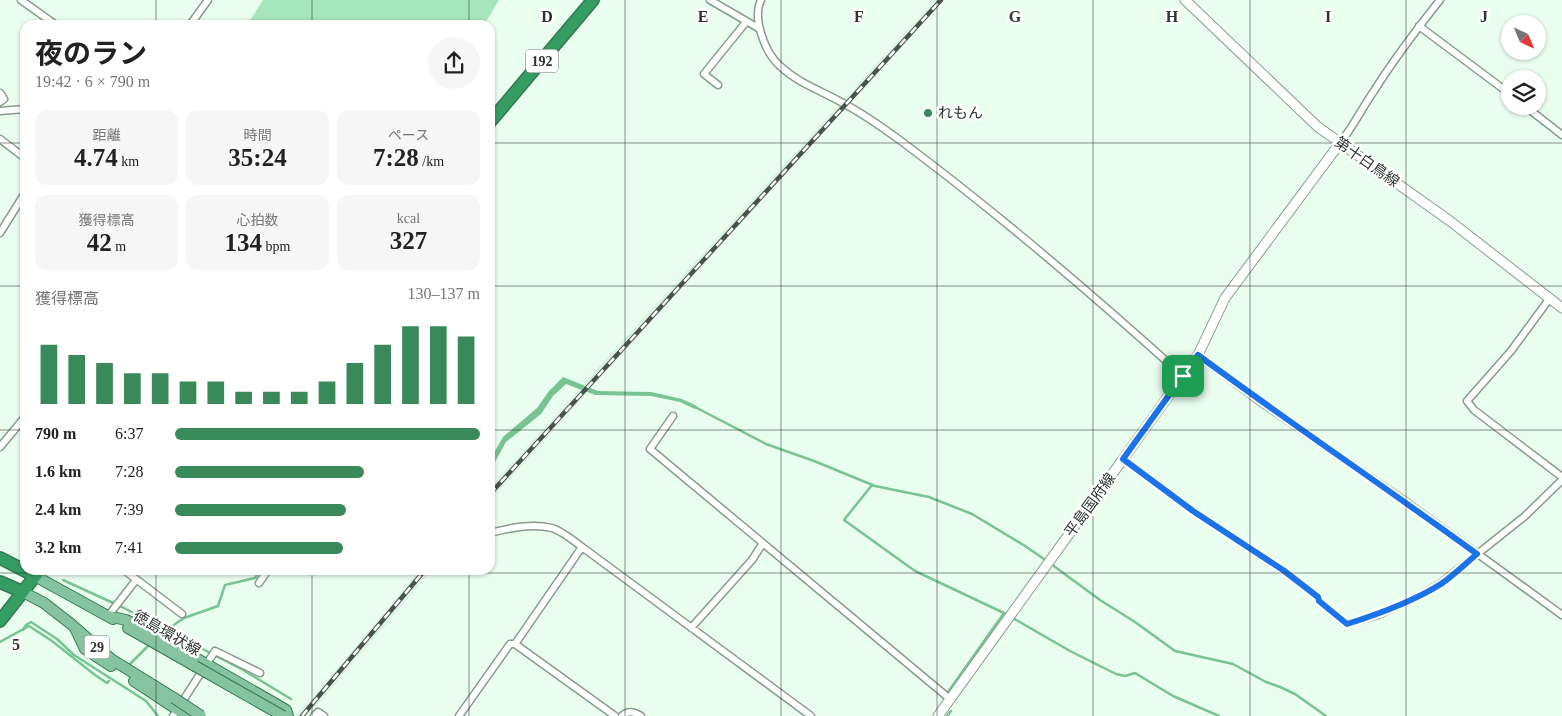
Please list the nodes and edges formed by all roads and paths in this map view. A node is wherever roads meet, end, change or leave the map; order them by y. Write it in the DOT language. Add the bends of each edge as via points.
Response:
graph roads {
  1 [pos="21,0"];
  2 [pos="208,0"];
  3 [pos="593,0"];
  4 [pos="710,0"];
  5 [pos="761,0"];
  6 [pos="1185,0"];
  7 [pos="1440,0"];
  8 [pos="49,20"];
  9 [pos="194,20"];
  10 [pos="746,22"];
  11 [pos="1419,26"];
  12 [pos="760,29"];
  13 [pos="718,85"];
  14 [pos="1501,87"];
  15 [pos="0,93"];
  16 [pos="0,102"];
  17 [pos="20,109"];
  18 [pos="0,111"];
  19 [pos="1536,115"];
  20 [pos="495,116"];
  21 [pos="1562,135"];
  22 [pos="0,139"];
  23 [pos="1340,143"];
  24 [pos="20,154"];
  25 [pos="20,201"];
  26 [pos="0,233"];
  27 [pos="1550,298"];
  28 [pos="1562,308"];
  29 [pos="1198,355"];
  30 [pos="1183,376"];
  31 [pos="673,416"];
  32 [pos="20,423"];
  33 [pos="0,447"];
  34 [pos="1123,459"];
  35 [pos="1562,478"];
  36 [pos="495,532"];
  37 [pos="763,543"];
  38 [pos="582,547"];
  39 [pos="1477,554"];
  40 [pos="0,558"];
  41 [pos="20,566"];
  42 [pos="36,575"];
  43 [pos="41,575"];
  44 [pos="130,575"];
  45 [pos="265,575"];
  46 [pos="136,580"];
  47 [pos="0,582"];
  48 [pos="259,583"];
  49 [pos="23,592"];
  50 [pos="182,614"];
  51 [pos="1562,615"];
  52 [pos="108,616"];
  53 [pos="0,621"];
  54 [pos="75,628"];
  55 [pos="692,628"];
  56 [pos="514,644"];
  57 [pos="210,658"];
  58 [pos="260,672"];
  59 [pos="950,699"];
  60 [pos="180,714"];
  61 [pos="201,716"];
  62 [pos="283,716"];
  63 [pos="288,716"];
  64 [pos="314,716"];
  65 [pos="324,716"];
  66 [pos="459,716"];
  67 [pos="615,716"];
  68 [pos="622,716"];
  69 [pos="641,716"];
  70 [pos="811,716"];
  71 [pos="938,716"];
  1 -- 8 [label="street"];
  2 -- 9 [label="street"];
  3 -- 20 [label="highway, 192"];
  4 -- 10 [label="street"];
  5 -- 12 [label="street"];
  6 -- 23 [label="main road, 第十白鳥線" via="1318,127"];
  7 -- 11 [label="street"];
  10 -- 12 [label="street"];
  10 -- 13 [label="street" via="704,74"];
  11 -- 14 [label="street"];
  11 -- 23 [label="street"];
  12 -- 30 [label="street" via="768,52 779,65 803,84 856,110 887,130 947,174"];
  15 -- 16 [label="street" via="4,98"];
  17 -- 18 [label="street"];
  19 -- 21 [label="street"];
  22 -- 24 [label="street"];
  23 -- 27 [label="main road, 第十白鳥線"];
  23 -- 29 [label="main road, 平島国府線" via="1225,298"];
  25 -- 26 [label="street"];
  27 -- 28 [label="main road, 第十白鳥線"];
  27 -- 35 [label="street" via="1511,351 1467,401"];
  29 -- 30 [label="main road, 平島国府線"];
  29 -- 39 [label="street"];
  30 -- 34 [label="main road, 平島国府線"];
  31 -- 37 [label="street" via="650,449"];
  32 -- 33 [label="street"];
  34 -- 39 [label="street" via="1193,511 1283,570 1347,624 1378,615 1419,596"];
  34 -- 59 [label="main road, 平島国府線"];
  35 -- 39 [label="street" via="1525,516"];
  36 -- 38 [label="street" via="533,526 554,528"];
  37 -- 55 [label="street"];
  37 -- 59 [label="street"];
  38 -- 55 [label="street"];
  38 -- 56 [label="street"];
  39 -- 51 [label="street"];
  40 -- 41 [label="highway"];
  42 -- 49 [label="highway"];
  43 -- 52 [label="main road, 徳島環状線 / 29"];
  44 -- 46 [label="street"];
  45 -- 48 [label="street"];
  46 -- 50 [label="street"];
  46 -- 52 [label="street"];
  47 -- 49 [label="highway"];
  49 -- 53 [label="highway"];
  49 -- 54 [label="main road, 29" via="44,603"];
  52 -- 57 [label="main road" via="126,620"];
  52 -- 62 [label="main road, 徳島環状線 / 29, bridge"];
  54 -- 60 [label="main road" via="85,649"];
  54 -- 61 [label="main road, 29, bridge" via="111,659"];
  55 -- 70 [label="street"];
  56 -- 66 [label="street" via="510,644"];
  56 -- 67 [label="street"];
  57 -- 58 [label="street" via="215,651"];
  57 -- 60 [label="street"];
  57 -- 63 [label="main road" via="286,710"];
  59 -- 71 [label="main road, 平島国府線"];
  64 -- 65 [label="street" via="318,712"];
  68 -- 69 [label="street" via="634,712"];
}
